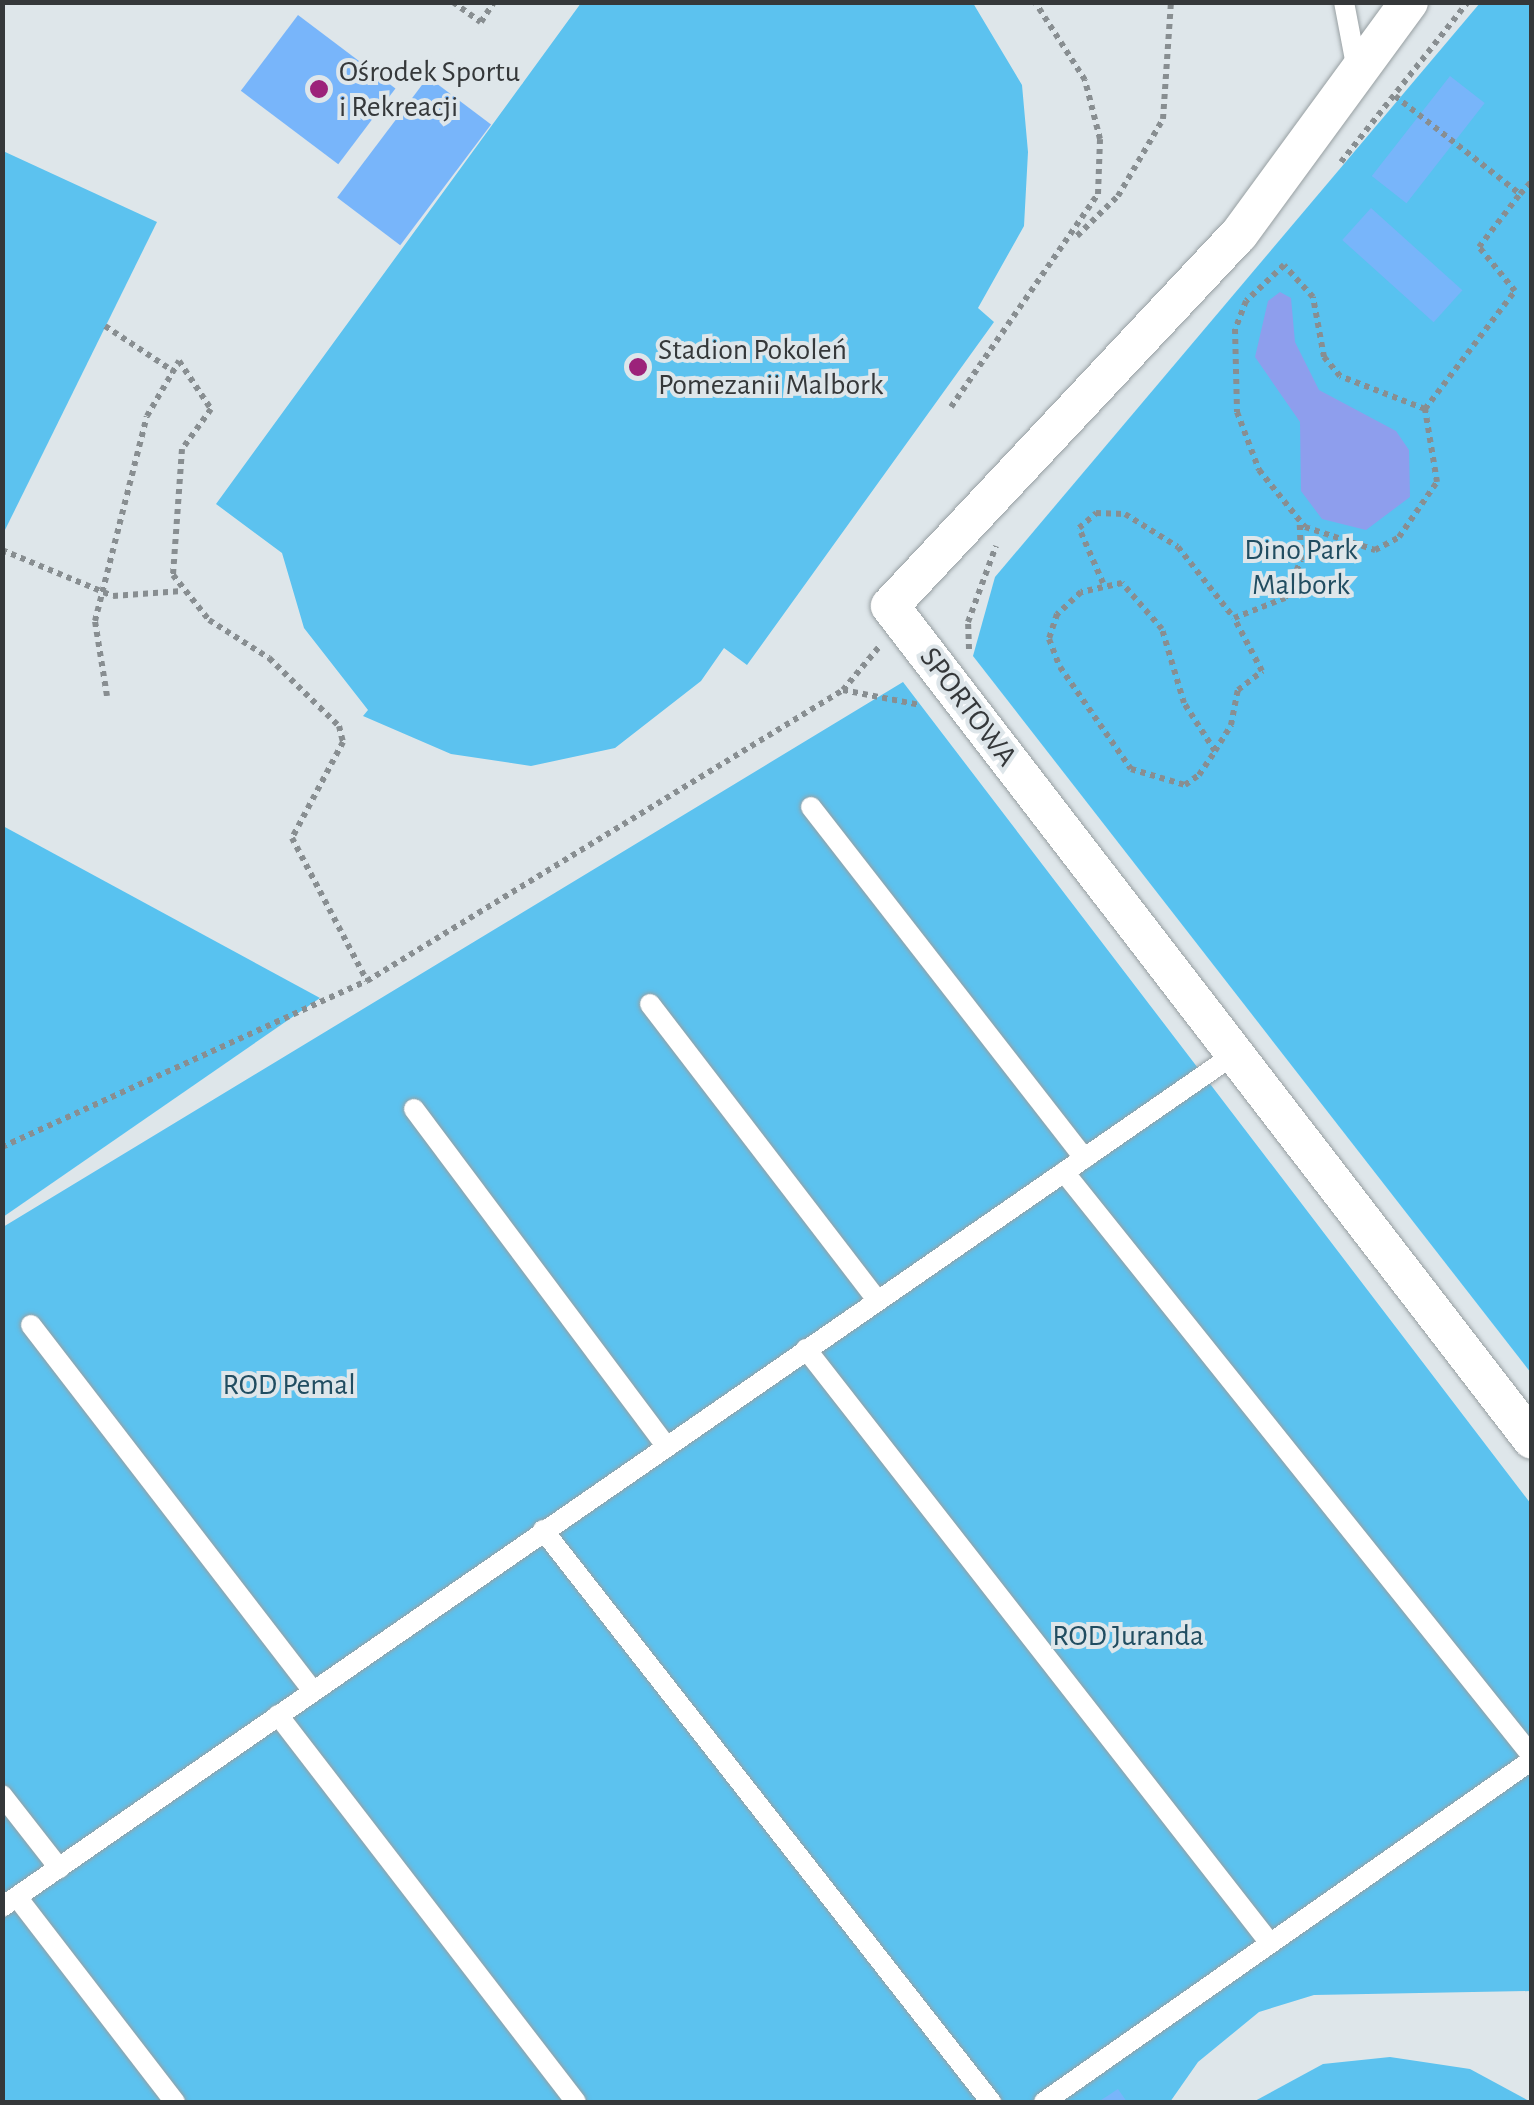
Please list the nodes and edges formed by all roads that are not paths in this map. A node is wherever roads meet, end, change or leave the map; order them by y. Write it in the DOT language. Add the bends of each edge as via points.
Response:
graph roads {
  1 [pos="1344,2"];
  2 [pos="1409,2"];
  3 [pos="1357,70"];
  4 [pos="810,806"];
  5 [pos="650,1004"];
  6 [pos="1235,1054"];
  7 [pos="414,1109"];
  8 [pos="1084,1158"];
  9 [pos="1064,1172"];
  10 [pos="877,1300"];
  11 [pos="31,1325"];
  12 [pos="806,1349"];
  13 [pos="1532,1440"];
  14 [pos="666,1445"];
  15 [pos="544,1530"];
  16 [pos="313,1691"];
  17 [pos="278,1715"];
  18 [pos="1532,1758"];
  19 [pos="2,1795"];
  20 [pos="59,1868"];
  21 [pos="10,1902"];
  22 [pos="1270,1944"];
  23 [pos="176,2102"];
  24 [pos="576,2102"];
  25 [pos="990,2102"];
  26 [pos="1044,2102"];
  1 -- 3 [label="lane"];
  2 -- 3 [label="street, SPORTOWA"];
  3 -- 6 [label="street, SPORTOWA" via="1239,234 890,606"];
  4 -- 8 [label="lane"];
  5 -- 10 [label="lane"];
  6 -- 8 [label="lane"];
  6 -- 13 [label="street, SPORTOWA"];
  7 -- 14 [label="lane"];
  8 -- 9 [label="lane"];
  9 -- 10 [label="lane"];
  9 -- 18 [label="lane"];
  10 -- 12 [label="lane"];
  11 -- 16 [label="lane"];
  12 -- 14 [label="lane"];
  12 -- 22 [label="lane"];
  14 -- 15 [label="lane"];
  15 -- 16 [label="lane"];
  15 -- 25 [label="lane"];
  16 -- 17 [label="lane"];
  17 -- 20 [label="lane"];
  17 -- 24 [label="lane"];
  18 -- 22 [label="lane"];
  19 -- 20 [label="lane"];
  20 -- 21 [label="lane"];
  21 -- 23 [label="lane"];
  22 -- 26 [label="lane"];
}
